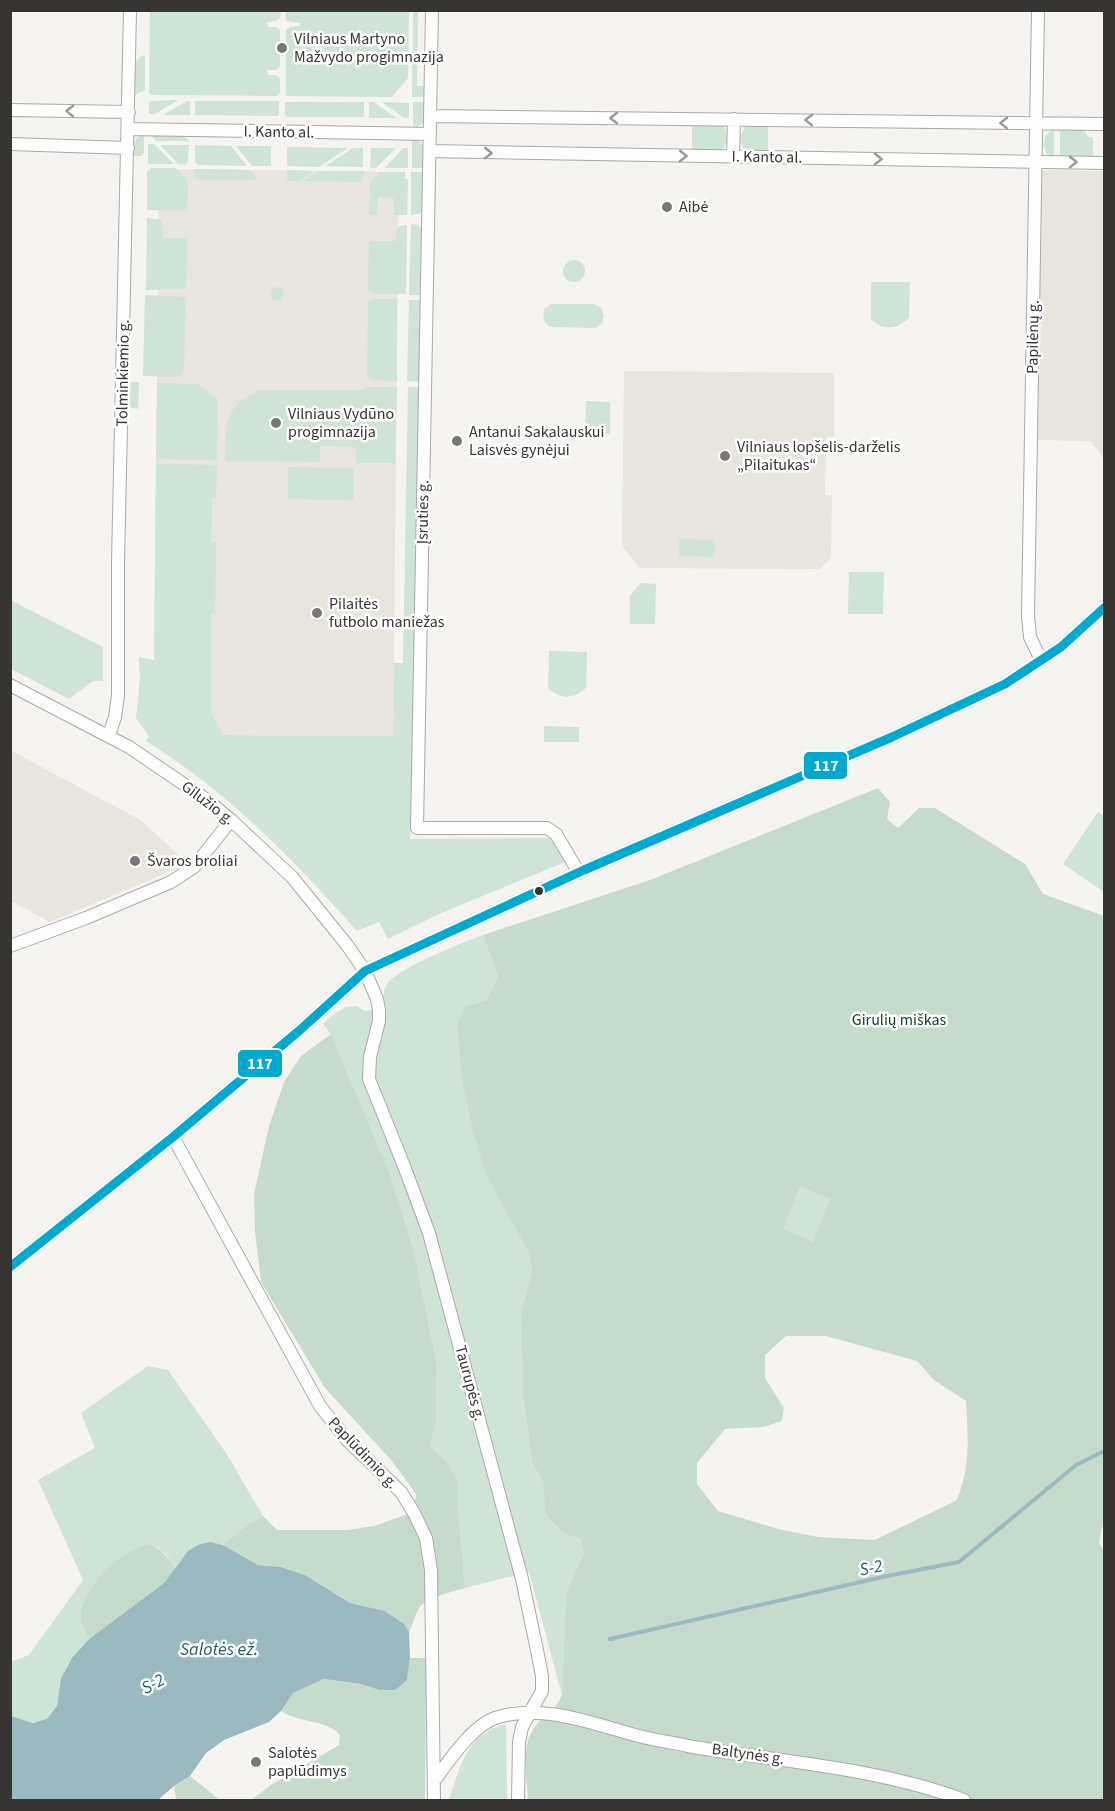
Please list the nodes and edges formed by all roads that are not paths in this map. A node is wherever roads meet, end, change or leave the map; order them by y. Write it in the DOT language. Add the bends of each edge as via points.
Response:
graph roads {
  1 [pos="130,10"];
  2 [pos="432,10"];
  3 [pos="1038,10"];
  4 [pos="10,110"];
  5 [pos="129,112"];
  6 [pos="430,116"];
  7 [pos="734,119"];
  8 [pos="1036,124"];
  9 [pos="1104,124"];
  10 [pos="128,129"];
  11 [pos="430,134"];
  12 [pos="10,144"];
  13 [pos="128,148"];
  14 [pos="430,152"];
  15 [pos="733,157"];
  16 [pos="1036,162"];
  17 [pos="1104,163"];
  18 [pos="1104,608"];
  19 [pos="1041,660"];
  20 [pos="10,685"];
  21 [pos="109,735"];
  22 [pos="231,820"];
  23 [pos="579,873"];
  24 [pos="10,946"];
  25 [pos="365,971"];
  26 [pos="173,1137"];
  27 [pos="10,1267"];
  28 [pos="531,1713"];
  29 [pos="434,1781"];
  30 [pos="434,1800"];
  31 [pos="518,1800"];
  32 [pos="964,1800"];
  1 -- 5 [label="street, Tolminkiemio g."];
  2 -- 6 [label="street, Įsruties g."];
  3 -- 8 [label="street, Papilėnų g."];
  5 -- 4 [label="street, one-way"];
  5 -- 10 [label="street, Tolminkiemio g."];
  7 -- 6 [label="street, one-way"];
  6 -- 11 [label="street, Įsruties g."];
  8 -- 7 [label="street, one-way"];
  7 -- 15 [label="street"];
  8 -- 9 [label="street"];
  8 -- 16 [label="street, Papilėnų g."];
  10 -- 11 [label="street, I. Kanto al."];
  10 -- 13 [label="street, Tolminkiemio g."];
  11 -- 14 [label="street, Įsruties g."];
  12 -- 13 [label="street"];
  13 -- 21 [label="street, Tolminkiemio g." via="118,695"];
  14 -- 15 [label="street, I. Kanto al., one-way"];
  14 -- 23 [label="street, Įsruties g." via="417,828 547,828 556,834"];
  15 -- 16 [label="street, I. Kanto al., one-way"];
  16 -- 17 [label="street, I. Kanto al., one-way"];
  16 -- 19 [label="street, Papilėnų g." via="1028,623"];
  18 -- 19 [label="street"];
  19 -- 23 [label="street" via="1005,684 892,737"];
  20 -- 21 [label="street, Gilužio g."];
  21 -- 22 [label="street, Gilužio g."];
  22 -- 24 [label="street" via="194,867 171,882"];
  22 -- 25 [label="street, Gilužio g." via="292,877"];
  23 -- 25 [label="street"];
  25 -- 26 [label="street"];
  25 -- 28 [label="street, Taurupės g." via="379,1010 369,1079 429,1233 534,1631 542,1691"];
  26 -- 27 [label="street"];
  26 -- 29 [label="street, Paplūdimio g." via="320,1406 347,1440 400,1492 426,1538 431,1570"];
  28 -- 29 [label="street, Baltynės g." via="494,1718 463,1742"];
  28 -- 31 [label="street, Taurupės g." via="519,1742"];
  28 -- 32 [label="street, Baltynės g." via="558,1714 691,1746 832,1767"];
  29 -- 30 [label="street, Paplūdimio g."];
}
